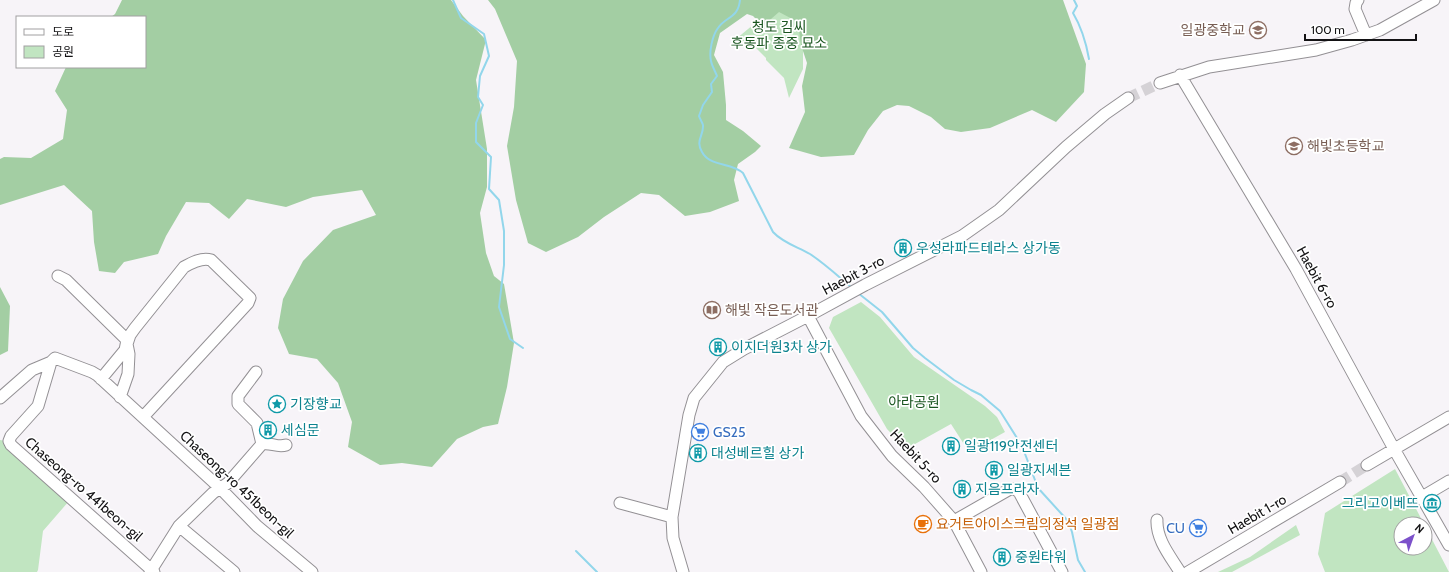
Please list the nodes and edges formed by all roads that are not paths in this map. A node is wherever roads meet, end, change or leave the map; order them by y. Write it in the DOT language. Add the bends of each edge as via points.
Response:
graph roads {
  1 [pos="1358,0"];
  2 [pos="1434,0"];
  3 [pos="1366,35"];
  4 [pos="1180,75"];
  5 [pos="1160,83"];
  6 [pos="1128,98"];
  7 [pos="58,276"];
  8 [pos="808,316"];
  9 [pos="127,344"];
  10 [pos="51,362"];
  11 [pos="256,372"];
  12 [pos="101,379"];
  13 [pos="120,397"];
  14 [pos="0,398"];
  15 [pos="1449,417"];
  16 [pos="143,418"];
  17 [pos="262,444"];
  18 [pos="286,445"];
  19 [pos="1394,449"];
  20 [pos="1367,465"];
  21 [pos="1449,481"];
  22 [pos="1340,482"];
  23 [pos="220,488"];
  24 [pos="1422,497"];
  25 [pos="620,503"];
  26 [pos="672,517"];
  27 [pos="1157,520"];
  28 [pos="954,521"];
  29 [pos="179,526"];
  30 [pos="1449,545"];
  31 [pos="152,571"];
  32 [pos="234,572"];
  33 [pos="312,572"];
  34 [pos="683,572"];
  35 [pos="981,572"];
  36 [pos="1062,572"];
  37 [pos="1180,572"];
  38 [pos="1188,572"];
  1 -- 3 [label="street" via="1355,9"];
  2 -- 3 [label="street"];
  3 -- 4 [label="street" via="1316,50 1235,62"];
  4 -- 5 [label="street"];
  4 -- 19 [label="street, Haebit 6-ro" via="1296,269"];
  6 -- 8 [label="street, Haebit 3-ro" via="1066,147 998,210 962,236"];
  7 -- 9 [label="street" via="66,280 123,334"];
  8 -- 26 [label="street, Haebit 3-ro" via="723,362 694,398"];
  8 -- 28 [label="street, Haebit 5-ro" via="861,416 892,456"];
  9 -- 12 [label="street"];
  9 -- 13 [label="street" via="128,374"];
  9 -- 16 [label="street" via="135,328 184,267 193,262 211,260 250,298"];
  10 -- 12 [label="street, Chaseong-ro 451beon-gil" via="55,358 92,372"];
  10 -- 14 [label="street, Chaseong-ro 451beon-gil" via="32,370"];
  10 -- 31 [label="street, Chaseong-ro 441beon-gil" via="38,406 9,441"];
  11 -- 17 [label="street" via="238,396 238,404 257,423"];
  12 -- 13 [label="street, Chaseong-ro 451beon-gil"];
  13 -- 16 [label="street, Chaseong-ro 451beon-gil"];
  15 -- 19 [label="street"];
  16 -- 23 [label="street, Chaseong-ro 451beon-gil"];
  17 -- 18 [label="street" via="268,443 277,447"];
  17 -- 23 [label="street" via="228,483"];
  19 -- 20 [label="street"];
  19 -- 24 [label="street, Haebit 6-ro"];
  21 -- 24 [label="street"];
  22 -- 38 [label="street, Haebit 1-ro"];
  23 -- 29 [label="street"];
  23 -- 33 [label="street, Chaseong-ro 451beon-gil" via="257,526"];
  24 -- 30 [label="street, Haebit 6-ro"];
  25 -- 26 [label="street"];
  26 -- 34 [label="street, Haebit 3-ro" via="673,538"];
  27 -- 37 [label="street" via="1159,537"];
  28 -- 35 [label="street, Haebit 5-ro"];
  28 -- 36 [label="street" via="1010,489 1015,489 1019,492"];
  29 -- 31 [label="street"];
  29 -- 32 [label="street"];
}
